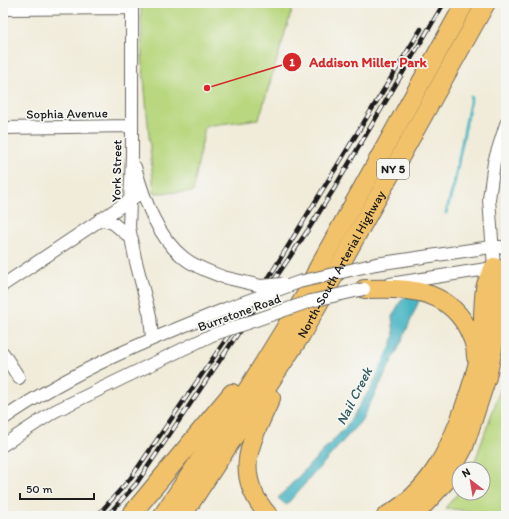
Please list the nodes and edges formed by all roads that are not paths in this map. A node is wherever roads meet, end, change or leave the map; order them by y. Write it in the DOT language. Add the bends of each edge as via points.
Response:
graph roads {
  1 [pos="465,3"];
  2 [pos="486,3"];
  3 [pos="132,5"];
  4 [pos="3,9"];
  5 [pos="506,124"];
  6 [pos="131,126"];
  7 [pos="6,130"];
  8 [pos="132,155"];
  9 [pos="142,192"];
  10 [pos="130,199"];
  11 [pos="100,219"];
  12 [pos="132,239"];
  13 [pos="491,247"];
  14 [pos="506,247"];
  15 [pos="500,266"];
  16 [pos="299,282"];
  17 [pos="3,285"];
  18 [pos="364,289"];
  19 [pos="293,315"];
  20 [pos="301,335"];
  21 [pos="152,338"];
  22 [pos="3,353"];
  23 [pos="477,365"];
  24 [pos="19,378"];
  25 [pos="3,418"];
  26 [pos="3,445"];
  27 [pos="130,516"];
  28 [pos="162,516"];
  29 [pos="182,516"];
  30 [pos="269,516"];
  31 [pos="386,516"];
  32 [pos="410,516"];
  1 -- 19 [label="highway, North-South Arterial Highway / NY 5"];
  2 -- 20 [label="highway, North-South Arterial Highway / NY 5"];
  3 -- 4 [label="street"];
  3 -- 6 [label="street, York Street"];
  5 -- 13 [label="street" via="494,162 489,199"];
  6 -- 7 [label="street, Sophia Avenue"];
  6 -- 8 [label="street, York Street"];
  8 -- 9 [label="street"];
  8 -- 10 [label="street, York Street"];
  9 -- 10 [label="street"];
  9 -- 16 [label="street, bridge" via="162,235 184,258 223,277 261,286"];
  10 -- 11 [label="street"];
  10 -- 12 [label="street, York Street"];
  11 -- 12 [label="street" via="113,224"];
  11 -- 17 [label="street"];
  12 -- 21 [label="street, York Street" via="150,316"];
  13 -- 14 [label="street, Burrstone Road"];
  13 -- 15 [label="street"];
  13 -- 16 [label="street, Burrstone Road, bridge" via="376,264"];
  15 -- 18 [label="street, Burrstone Road"];
  15 -- 23 [label="highway" via="485,288 484,329"];
  15 -- 32 [label="highway" via="493,349 487,377 466,440 446,481"];
  16 -- 21 [label="street, Burrstone Road, bridge"];
  18 -- 23 [label="highway" via="398,288 416,291 446,302 462,318 473,339"];
  18 -- 26 [label="street, Burrstone Road, bridge" via="311,302 212,335 55,411"];
  19 -- 27 [label="highway" via="235,390"];
  19 -- 28 [label="highway, North-South Arterial Highway / NY 5" via="249,387"];
  20 -- 29 [label="highway, North-South Arterial Highway / NY 5"];
  20 -- 30 [label="highway" via="257,429 247,461 247,478 260,506"];
  21 -- 25 [label="street, Burrstone Road" via="34,397"];
  22 -- 24 [label="street"];
  23 -- 31 [label="highway" via="473,383 446,454 417,493"];
}
